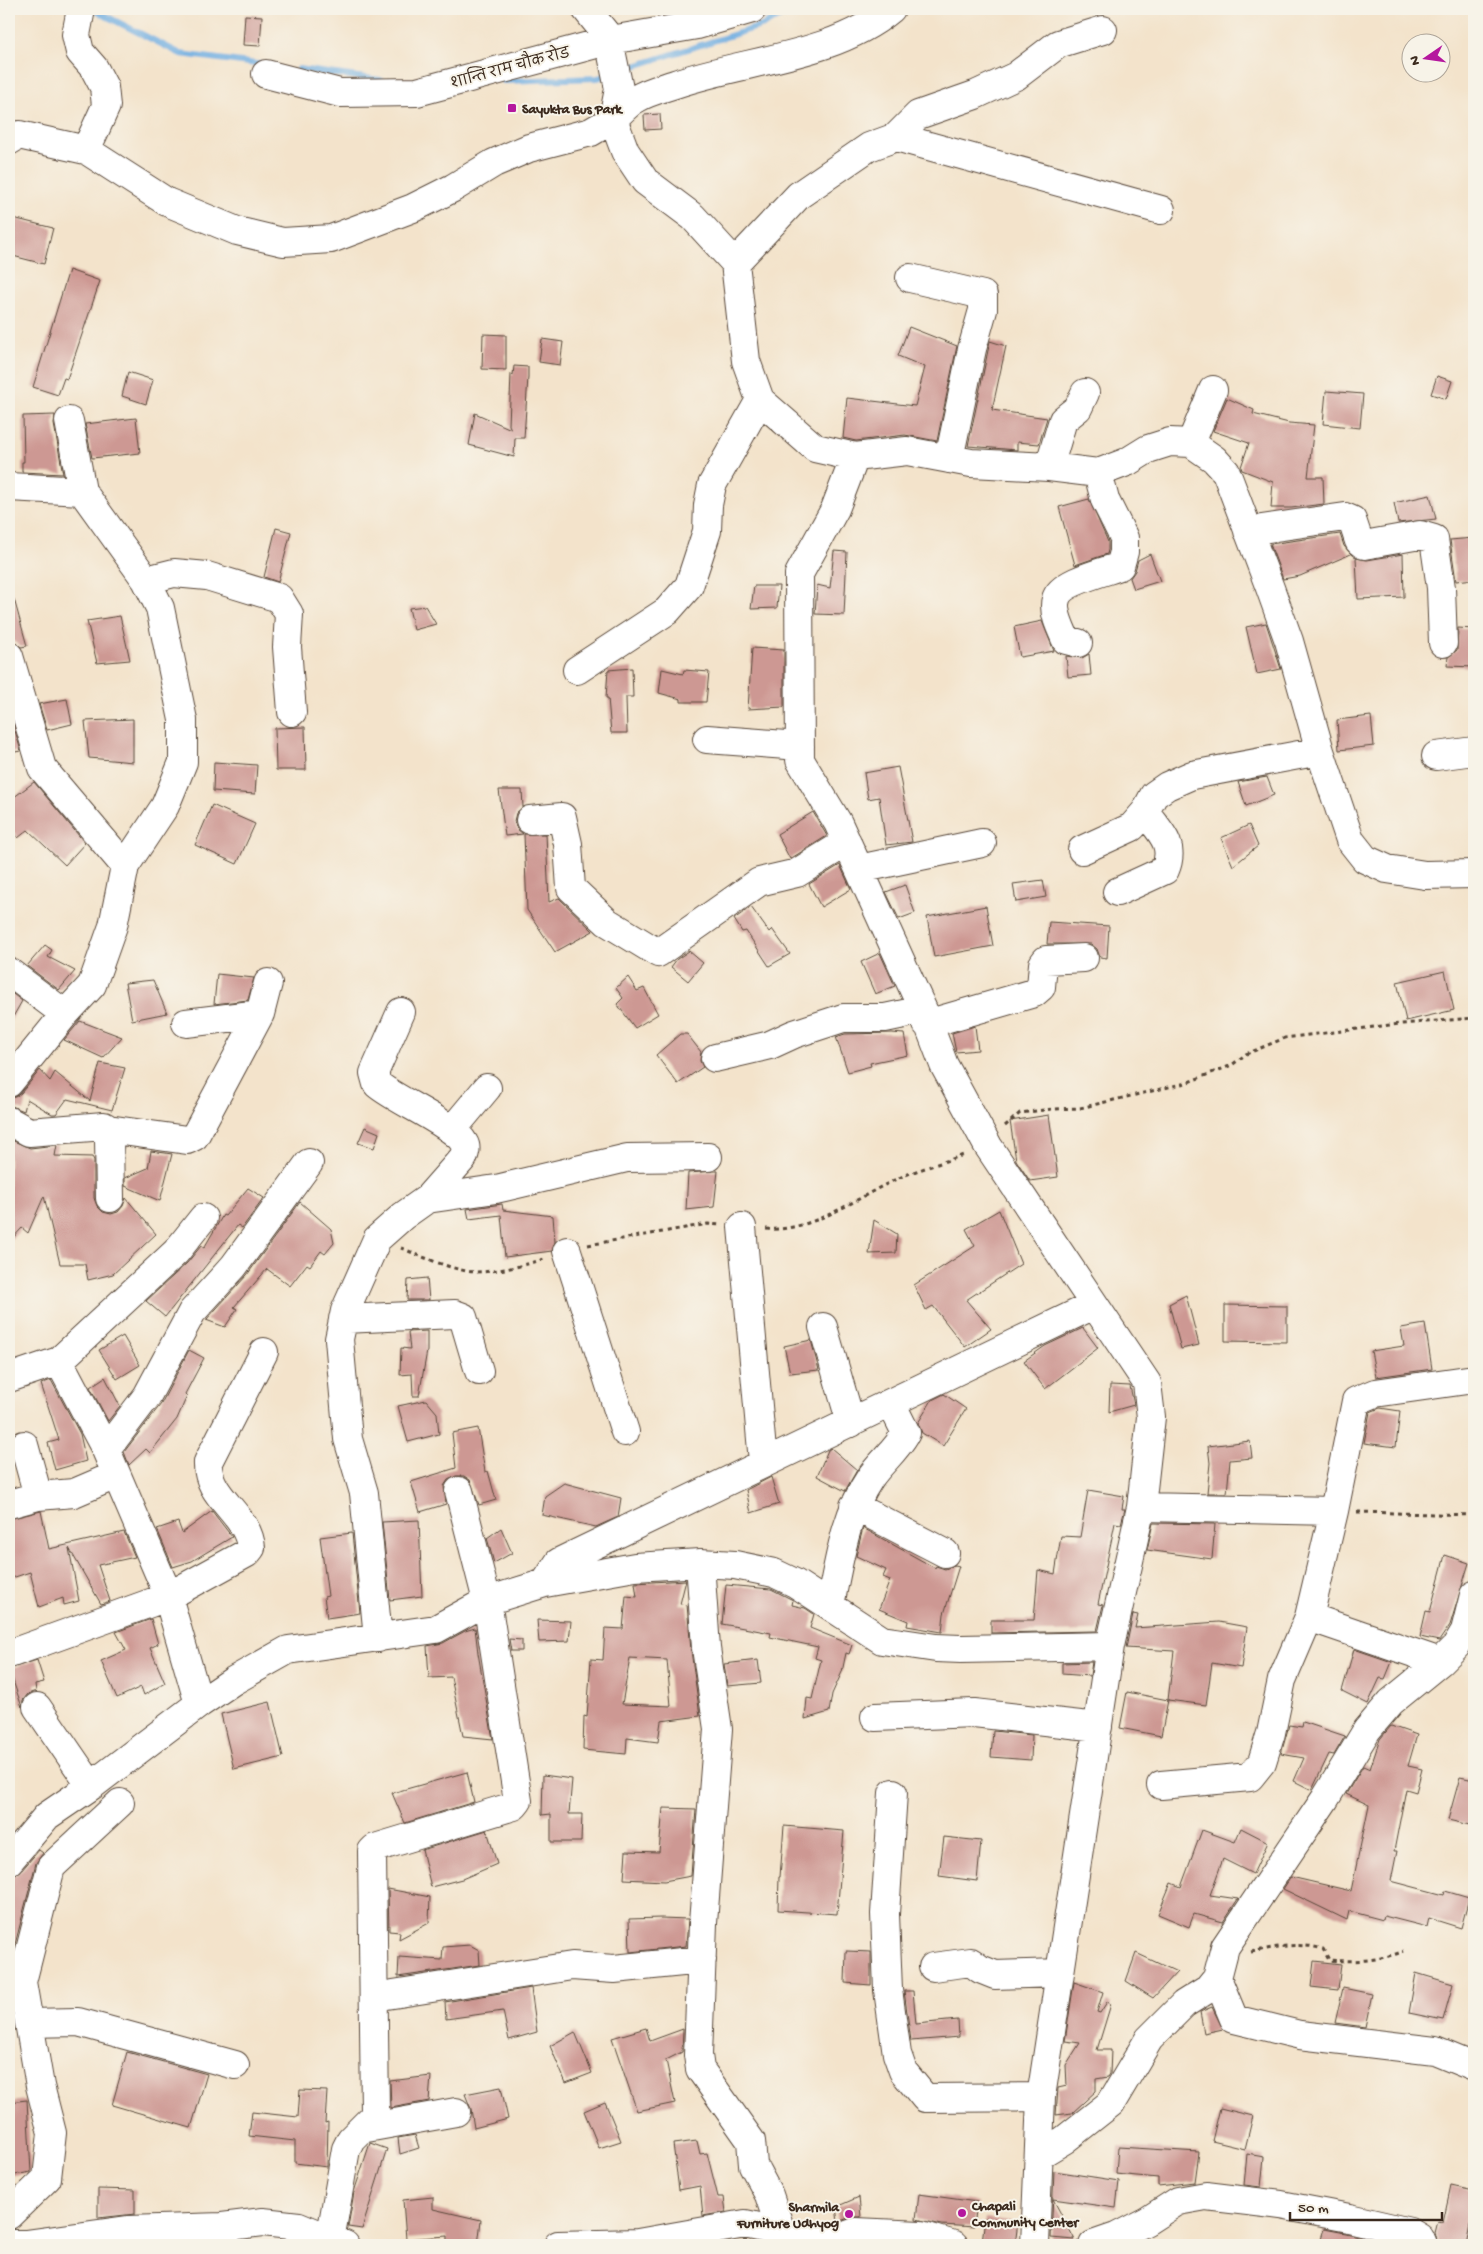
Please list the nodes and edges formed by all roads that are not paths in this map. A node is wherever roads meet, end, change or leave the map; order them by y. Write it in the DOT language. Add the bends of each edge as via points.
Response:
graph roads {
  1 [pos="81,9"];
  2 [pos="586,9"];
  3 [pos="752,9"];
  4 [pos="891,9"];
  5 [pos="1104,30"];
  6 [pos="610,42"];
  7 [pos="266,74"];
  8 [pos="613,119"];
  9 [pos="896,137"];
  10 [pos="9,141"];
  11 [pos="86,150"];
  12 [pos="1161,210"];
  13 [pos="735,263"];
  14 [pos="910,278"];
  15 [pos="1214,390"];
  16 [pos="1085,393"];
  17 [pos="760,400"];
  18 [pos="69,421"];
  19 [pos="1191,442"];
  20 [pos="855,457"];
  21 [pos="949,459"];
  22 [pos="1049,467"];
  23 [pos="1098,473"];
  24 [pos="9,487"];
  25 [pos="82,492"];
  26 [pos="1248,531"];
  27 [pos="146,580"];
  28 [pos="1078,643"];
  29 [pos="1443,643"];
  30 [pos="9,656"];
  31 [pos="577,670"];
  32 [pos="292,712"];
  33 [pos="707,739"];
  34 [pos="800,746"];
  35 [pos="1320,751"];
  36 [pos="1474,751"];
  37 [pos="1436,756"];
  38 [pos="1145,812"];
  39 [pos="530,820"];
  40 [pos="847,842"];
  41 [pos="982,843"];
  42 [pos="1082,850"];
  43 [pos="125,866"];
  44 [pos="859,868"];
  45 [pos="1474,874"];
  46 [pos="1117,892"];
  47 [pos="1084,958"];
  48 [pos="9,972"];
  49 [pos="268,983"];
  50 [pos="400,1012"];
  51 [pos="65,1014"];
  52 [pos="260,1014"];
  53 [pos="925,1017"];
  54 [pos="186,1023"];
  55 [pos="715,1058"];
  56 [pos="9,1083"];
  57 [pos="487,1088"];
  58 [pos="9,1121"];
  59 [pos="108,1130"];
  60 [pos="452,1130"];
  61 [pos="708,1157"];
  62 [pos="309,1163"];
  63 [pos="110,1198"];
  64 [pos="427,1199"];
  65 [pos="203,1218"];
  66 [pos="742,1227"];
  67 [pos="567,1251"];
  68 [pos="1094,1305"];
  69 [pos="343,1319"];
  70 [pos="823,1326"];
  71 [pos="264,1352"];
  72 [pos="59,1361"];
  73 [pos="479,1372"];
  74 [pos="9,1378"];
  75 [pos="1474,1379"];
  76 [pos="891,1403"];
  77 [pos="851,1423"];
  78 [pos="625,1432"];
  79 [pos="24,1445"];
  80 [pos="106,1450"];
  81 [pos="763,1462"];
  82 [pos="116,1475"];
  83 [pos="459,1490"];
  84 [pos="38,1496"];
  85 [pos="9,1504"];
  86 [pos="854,1506"];
  87 [pos="1141,1507"];
  88 [pos="1334,1511"];
  89 [pos="944,1553"];
  90 [pos="700,1563"];
  91 [pos="545,1583"];
  92 [pos="167,1597"];
  93 [pos="486,1601"];
  94 [pos="830,1605"];
  95 [pos="1473,1608"];
  96 [pos="1308,1617"];
  97 [pos="378,1638"];
  98 [pos="1110,1646"];
  99 [pos="9,1654"];
  100 [pos="1440,1662"];
  101 [pos="199,1704"];
  102 [pos="37,1707"];
  103 [pos="875,1718"];
  104 [pos="1098,1727"];
  105 [pos="1160,1785"];
  106 [pos="91,1786"];
  107 [pos="892,1793"];
  108 [pos="120,1803"];
  109 [pos="9,1861"];
  110 [pos="702,1960"];
  111 [pos="933,1967"];
  112 [pos="1059,1973"];
  113 [pos="1217,1978"];
  114 [pos="374,1997"];
  115 [pos="30,2023"];
  116 [pos="235,2065"];
  117 [pos="1474,2067"];
  118 [pos="1041,2098"];
  119 [pos="456,2112"];
  120 [pos="361,2129"];
  121 [pos="1039,2155"];
  122 [pos="9,2215"];
  123 [pos="778,2231"];
  124 [pos="683,2239"];
  125 [pos="338,2243"];
  126 [pos="9,2244"];
  127 [pos="827,2244"];
  128 [pos="558,2245"];
  129 [pos="954,2245"];
  130 [pos="1041,2245"];
  131 [pos="1094,2245"];
  132 [pos="1423,2245"];
  1 -- 11 [label="street" via="76,35 80,52 104,86 106,106"];
  2 -- 6 [label="street"];
  3 -- 6 [label="street, शान्ति राम चौक रोड"];
  4 -- 8 [label="street" via="842,38 751,65 700,75 636,98"];
  5 -- 9 [label="street" via="1058,44 1016,76 918,115"];
  6 -- 7 [label="street, शान्ति राम चौक रोड" via="417,92 340,93"];
  6 -- 8 [label="street" via="619,88"];
  8 -- 11 [label="street" via="591,132 529,148 494,162 421,204 331,239 283,242 237,231 167,202"];
  8 -- 13 [label="street" via="626,151 645,180 693,217"];
  9 -- 12 [label="street"];
  9 -- 13 [label="street" via="869,147 799,195"];
  10 -- 11 [label="street" via="19,135"];
  13 -- 17 [label="street" via="746,361"];
  14 -- 21 [label="street" via="983,295 983,310"];
  15 -- 19 [label="street"];
  16 -- 22 [label="street" via="1078,408 1063,420"];
  17 -- 20 [label="street" via="815,448"];
  17 -- 31 [label="street" via="712,485 707,531 689,586 666,611"];
  18 -- 25 [label="street"];
  19 -- 23 [label="street" via="1158,445 1119,466"];
  19 -- 26 [label="street" via="1226,472"];
  20 -- 21 [label="street" via="908,451"];
  20 -- 34 [label="street" via="835,509 799,574"];
  21 -- 22 [label="street"];
  22 -- 23 [label="street"];
  23 -- 28 [label="street" via="1106,500 1124,538 1124,552 1120,566 1071,583 1056,597 1055,604 1066,640"];
  24 -- 25 [label="street"];
  25 -- 27 [label="street"];
  26 -- 29 [label="street" via="1345,517 1352,520 1364,544 1420,535 1434,539 1441,588"];
  26 -- 35 [label="street" via="1289,641"];
  27 -- 32 [label="street" via="174,573 207,576 279,598 289,614 287,647"];
  27 -- 43 [label="street" via="160,608 183,720 183,762 166,806"];
  30 -- 43 [label="street" via="42,768"];
  33 -- 34 [label="street"];
  34 -- 40 [label="street" via="800,760"];
  35 -- 38 [label="street" via="1192,775 1154,795"];
  35 -- 45 [label="street" via="1350,840 1365,859 1387,869 1425,876"];
  36 -- 37 [label="street"];
  38 -- 42 [label="street" via="1132,827"];
  38 -- 46 [label="street" via="1166,840 1170,857 1165,870"];
  39 -- 40 [label="street" via="562,817 568,844 571,888 607,922 658,953 759,882 797,873"];
  40 -- 44 [label="street"];
  41 -- 44 [label="street"];
  43 -- 51 [label="street" via="113,926 92,985"];
  44 -- 53 [label="street"];
  47 -- 53 [label="street" via="1046,960 1041,987 1034,993"];
  48 -- 51 [label="street"];
  49 -- 52 [label="street"];
  50 -- 60 [label="street" via="374,1073 377,1084"];
  51 -- 56 [label="street"];
  52 -- 54 [label="street"];
  52 -- 59 [label="street" via="195,1136 187,1140"];
  53 -- 55 [label="street" via="843,1018 770,1045"];
  53 -- 68 [label="street" via="944,1065 988,1146"];
  57 -- 60 [label="street"];
  58 -- 59 [label="street" via="29,1132 104,1126"];
  59 -- 63 [label="street"];
  60 -- 64 [label="street" via="464,1142 466,1150 463,1158"];
  61 -- 64 [label="street" via="627,1158 496,1189"];
  62 -- 80 [label="street" via="234,1266 192,1312 147,1396"];
  64 -- 69 [label="street" via="377,1239"];
  65 -- 72 [label="street" via="176,1252"];
  66 -- 81 [label="street"];
  67 -- 78 [label="street"];
  68 -- 76 [label="street"];
  68 -- 87 [label="street" via="1147,1383 1151,1417"];
  69 -- 73 [label="street" via="455,1314 462,1317"];
  69 -- 97 [label="street" via="339,1339 348,1439 364,1493"];
  70 -- 77 [label="street"];
  71 -- 92 [label="street" via="208,1462 211,1482 248,1531 251,1548 248,1553"];
  72 -- 74 [label="street"];
  72 -- 80 [label="street"];
  75 -- 88 [label="street" via="1375,1393 1356,1401"];
  76 -- 77 [label="street"];
  76 -- 86 [label="street" via="906,1434 896,1451 871,1477"];
  77 -- 81 [label="street"];
  79 -- 84 [label="street"];
  80 -- 82 [label="street"];
  81 -- 91 [label="street" via="559,1562"];
  82 -- 84 [label="street" via="74,1493"];
  82 -- 92 [label="street"];
  83 -- 93 [label="street"];
  84 -- 85 [label="street"];
  86 -- 89 [label="street"];
  86 -- 94 [label="street"];
  87 -- 88 [label="street"];
  87 -- 98 [label="street"];
  88 -- 96 [label="street"];
  90 -- 91 [label="street" via="636,1567"];
  90 -- 94 [label="street" via="735,1565 774,1573"];
  90 -- 110 [label="street" via="706,1648 718,1729"];
  91 -- 93 [label="street"];
  92 -- 99 [label="street"];
  92 -- 101 [label="street"];
  93 -- 97 [label="street" via="436,1629"];
  93 -- 114 [label="street" via="518,1800 514,1806 372,1851"];
  94 -- 98 [label="street" via="882,1640 961,1649"];
  95 -- 100 [label="street" via="1456,1646"];
  96 -- 100 [label="street"];
  96 -- 105 [label="street" via="1282,1680 1262,1762 1250,1778"];
  97 -- 101 [label="street" via="288,1650"];
  98 -- 104 [label="street"];
  100 -- 113 [label="street" via="1391,1702 1367,1730 1226,1948"];
  101 -- 106 [label="street"];
  102 -- 106 [label="street"];
  103 -- 104 [label="street" via="974,1713"];
  104 -- 112 [label="street"];
  106 -- 109 [label="street" via="48,1816"];
  107 -- 118 [label="street" via="884,1914 888,1990 897,2054 903,2071 925,2098"];
  108 -- 115 [label="street" via="52,1867 22,1982"];
  110 -- 114 [label="street" via="614,1969 572,1966"];
  110 -- 123 [label="street" via="700,2069 751,2140 753,2165 769,2195"];
  111 -- 112 [label="street" via="971,1962 995,1975"];
  112 -- 118 [label="street"];
  113 -- 117 [label="street" via="1234,2019 1300,2035 1435,2051"];
  113 -- 121 [label="street" via="1149,2038 1111,2102 1064,2140"];
  114 -- 120 [label="street" via="375,2115"];
  115 -- 116 [label="street" via="78,2022"];
  115 -- 122 [label="street" via="40,2086 52,2133 47,2178"];
  118 -- 121 [label="street"];
  119 -- 120 [label="street"];
  120 -- 125 [label="street" via="346,2149"];
  121 -- 130 [label="street"];
  123 -- 124 [label="street" via="745,2224"];
  123 -- 127 [label="street"];
  124 -- 128 [label="street"];
  125 -- 126 [label="street" via="298,2226 262,2222 222,2227 127,2230"];
  127 -- 129 [label="street" via="856,2232 920,2235"];
  131 -- 132 [label="street" via="1139,2225 1178,2201 1206,2196 1282,2205 1349,2218 1410,2232 1420,2238"];
}
